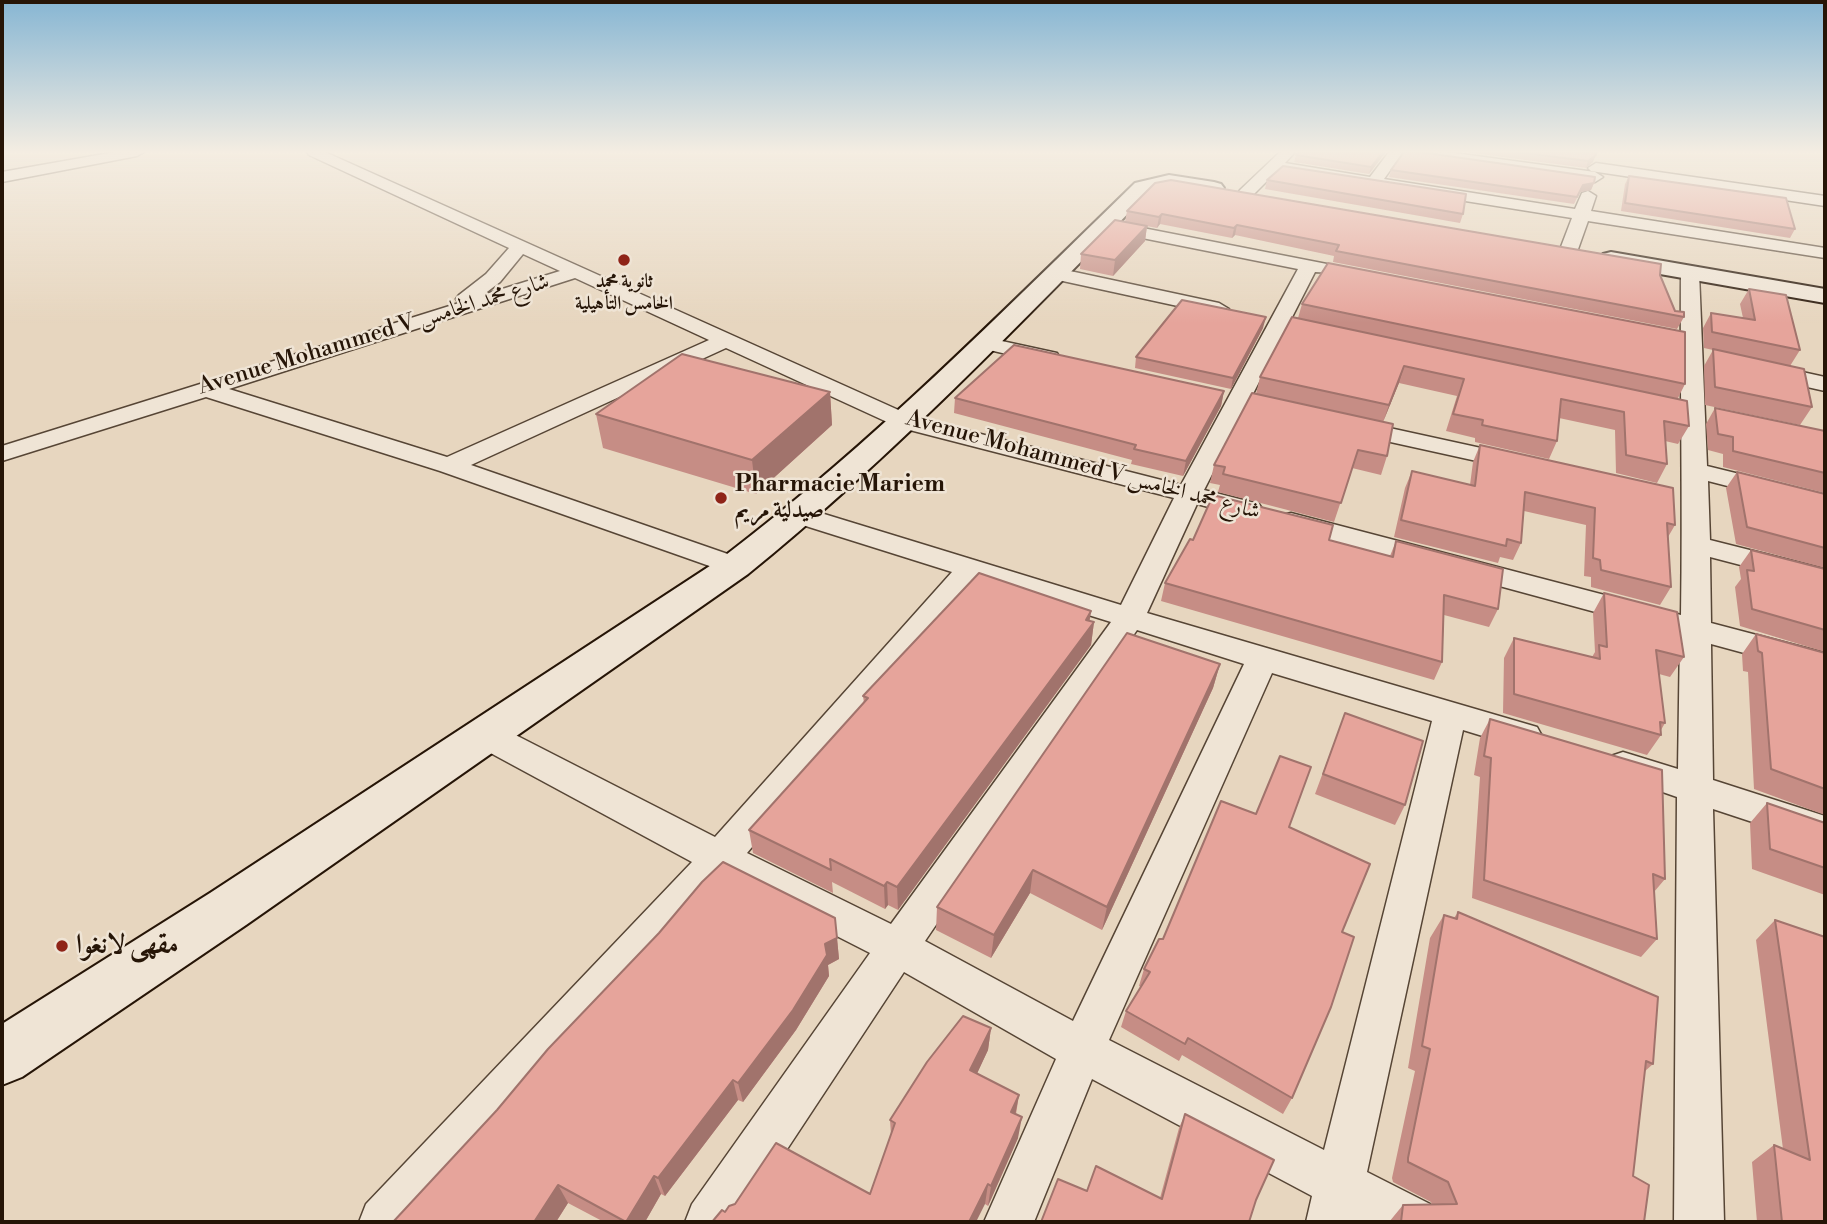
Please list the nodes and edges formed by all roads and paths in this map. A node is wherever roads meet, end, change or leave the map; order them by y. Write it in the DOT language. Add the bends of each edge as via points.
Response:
graph roads {
  1 [pos="439,209"];
  2 [pos="1119,209"];
  3 [pos="1569,209"];
  4 [pos="1584,209"];
  5 [pos="1582,214"];
  6 [pos="1103,225"];
  7 [pos="520,246"];
  8 [pos="1555,249"];
  9 [pos="1825,253"];
  10 [pos="1309,265"];
  11 [pos="576,272"];
  12 [pos="1690,273"];
  13 [pos="1056,274"];
  14 [pos="1350,274"];
  15 [pos="1825,296"];
  16 [pos="442,314"];
  17 [pos="1270,319"];
  18 [pos="725,340"];
  19 [pos="988,344"];
  20 [pos="1066,362"];
  21 [pos="1744,366"];
  22 [pos="1825,384"];
  23 [pos="205,389"];
  24 [pos="906,422"];
  25 [pos="1331,422"];
  26 [pos="2,454"];
  27 [pos="449,466"];
  28 [pos="1534,466"];
  29 [pos="1687,489"];
  30 [pos="1189,494"];
  31 [pos="1825,503"];
  32 [pos="802,516"];
  33 [pos="1694,544"];
  34 [pos="735,566"];
  35 [pos="971,569"];
  36 [pos="1825,578"];
  37 [pos="1129,619"];
  38 [pos="1696,627"];
  39 [pos="1262,659"];
  40 [pos="1825,664"];
  41 [pos="1450,713"];
  42 [pos="484,734"];
  43 [pos="1553,744"];
  44 [pos="1591,755"];
  45 [pos="1695,786"];
  46 [pos="1825,831"];
  47 [pos="720,858"];
  48 [pos="898,947"];
  49 [pos="1082,1051"];
  50 [pos="2,1057"];
  51 [pos="1336,1205"];
  52 [pos="383,1222"];
  53 [pos="710,1222"];
  54 [pos="1009,1222"];
  55 [pos="1412,1222"];
  56 [pos="1699,1222"];
  1 -- 7 [label="street"];
  2 -- 6 [label="street"];
  3 -- 5 [label="street"];
  4 -- 5 [label="street"];
  5 -- 8 [label="street"];
  5 -- 9 [label="street" via="1696,226"];
  6 -- 10 [label="street"];
  6 -- 13 [label="street"];
  7 -- 11 [label="street"];
  7 -- 16 [label="street" via="493,278"];
  8 -- 12 [label="street"];
  10 -- 14 [label="street"];
  10 -- 17 [label="street"];
  11 -- 16 [label="street, Avenue Mohammed V شارع محمد الخامس"];
  11 -- 18 [label="street, Avenue Mohammed V شارع محمد الخامس"];
  12 -- 15 [label="street"];
  12 -- 29 [label="street" via="1694,348"];
  13 -- 17 [label="street"];
  13 -- 19 [label="street"];
  16 -- 23 [label="street, Avenue Mohammed V شارع محمد الخامس"];
  17 -- 30 [label="street" via="1237,401"];
  18 -- 24 [label="street, Avenue Mohammed V شارع محمد الخامس"];
  18 -- 27 [label="street"];
  19 -- 20 [label="street"];
  19 -- 24 [label="street"];
  21 -- 22 [label="street"];
  23 -- 26 [label="street, Avenue Mohammed V شارع محمد الخامس"];
  23 -- 27 [label="street"];
  24 -- 30 [label="street, Avenue Mohammed V شارع محمد الخامس"];
  24 -- 32 [label="street"];
  25 -- 28 [label="street"];
  27 -- 34 [label="street"];
  29 -- 31 [label="street"];
  29 -- 33 [label="street"];
  30 -- 37 [label="street"];
  30 -- 38 [label="street, Avenue Mohammed V شارع محمد الخامس"];
  32 -- 34 [label="street"];
  32 -- 35 [label="street"];
  33 -- 36 [label="street"];
  33 -- 38 [label="street"];
  34 -- 42 [label="street"];
  35 -- 37 [label="street"];
  35 -- 47 [label="street"];
  37 -- 39 [label="street"];
  37 -- 48 [label="street"];
  38 -- 40 [label="street, Avenue Mohammed V شارع محمد الخامس"];
  38 -- 45 [label="street"];
  39 -- 41 [label="street"];
  39 -- 49 [label="street"];
  41 -- 43 [label="street"];
  41 -- 51 [label="street"];
  42 -- 47 [label="street"];
  42 -- 50 [label="street"];
  44 -- 45 [label="street"];
  45 -- 46 [label="street"];
  45 -- 56 [label="street"];
  47 -- 48 [label="street"];
  47 -- 52 [label="street"];
  48 -- 49 [label="street"];
  48 -- 53 [label="street"];
  49 -- 51 [label="street"];
  49 -- 54 [label="street"];
  51 -- 55 [label="street"];
}
